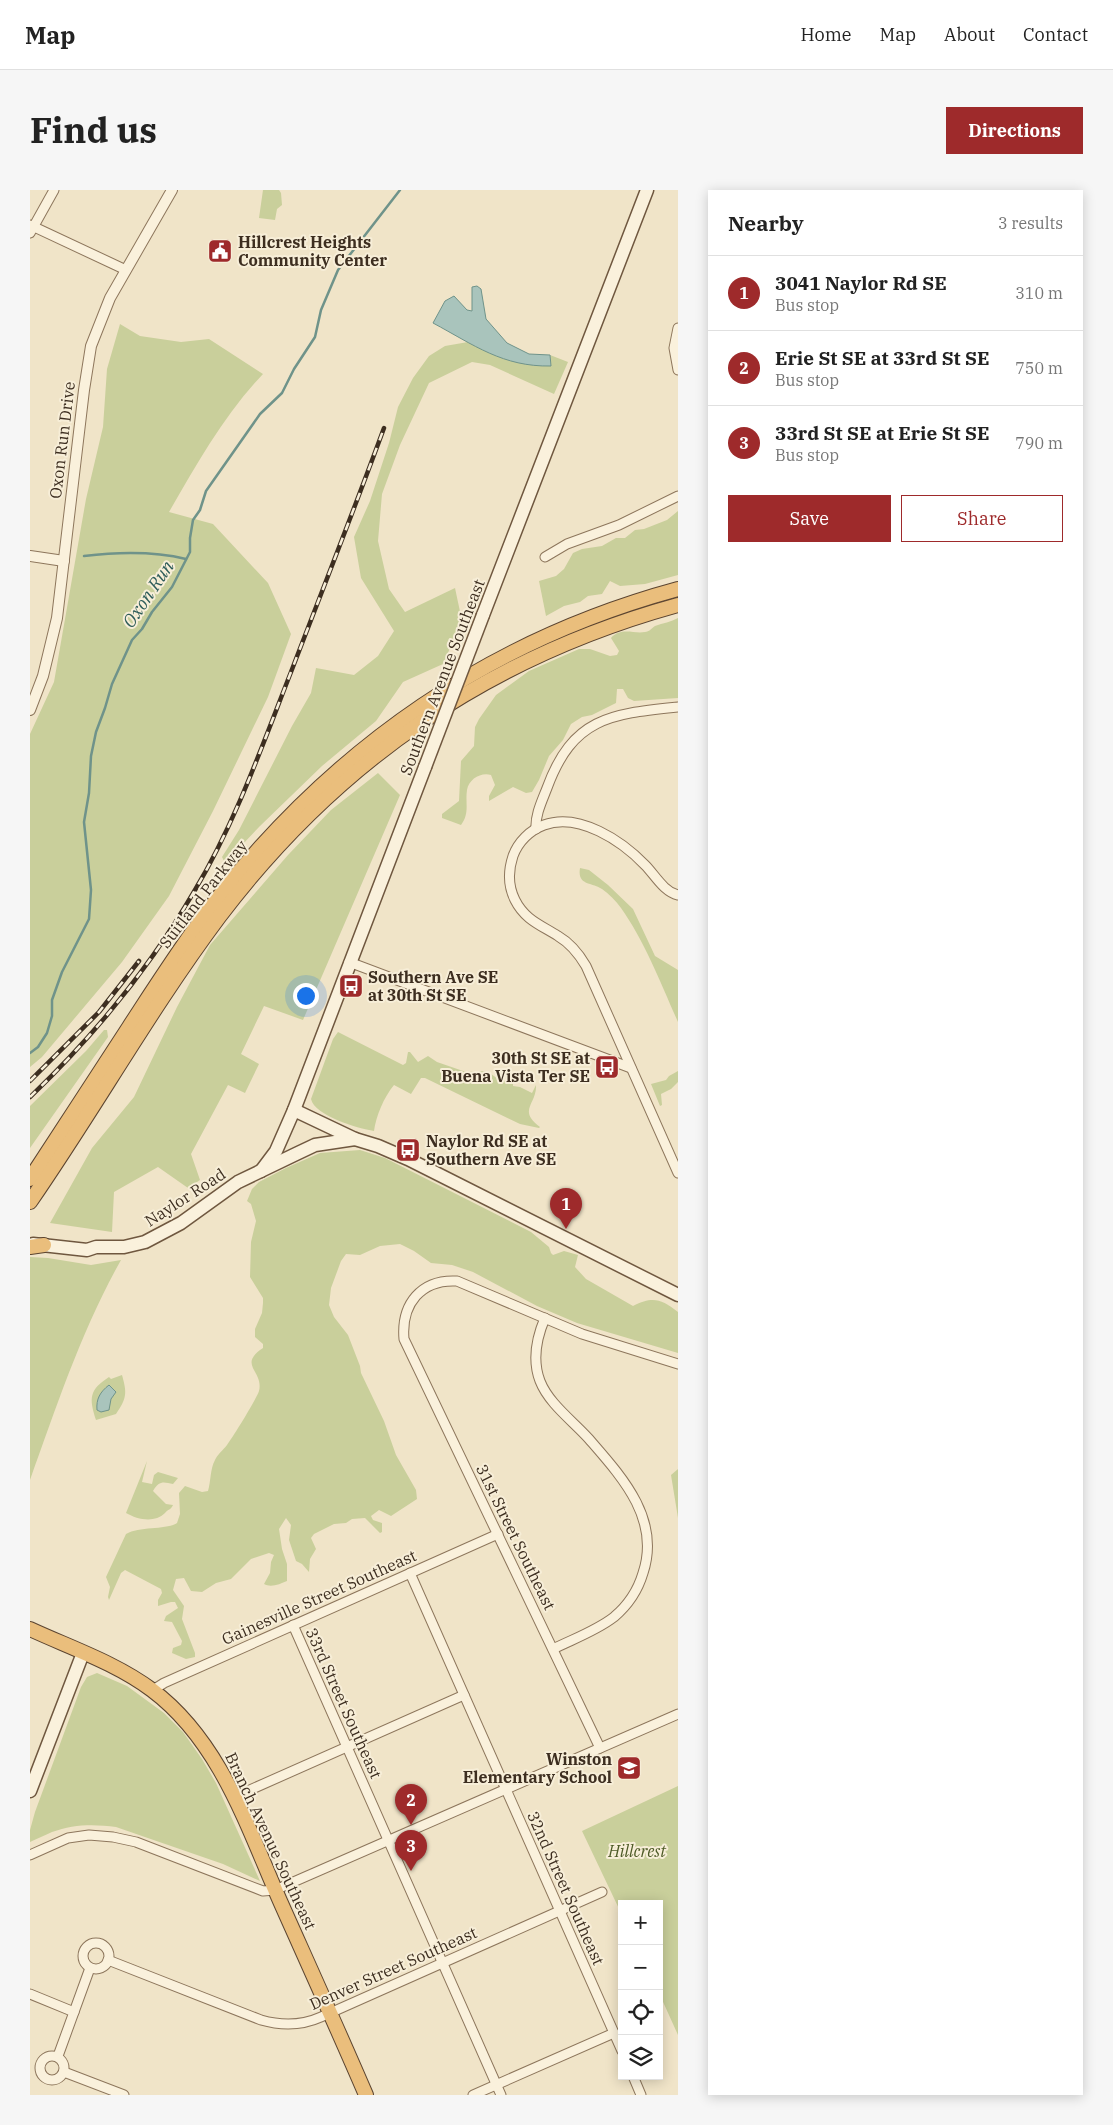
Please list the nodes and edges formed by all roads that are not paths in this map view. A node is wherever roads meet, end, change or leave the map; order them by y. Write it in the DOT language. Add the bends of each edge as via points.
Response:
graph roads {
  1 [pos="54,190"];
  2 [pos="172,190"];
  3 [pos="647,190"];
  4 [pos="31,228"];
  5 [pos="126,270"];
  6 [pos="678,328"];
  7 [pos="678,370"];
  8 [pos="678,496"];
  9 [pos="30,556"];
  10 [pos="545,557"];
  11 [pos="64,560"];
  12 [pos="678,590"];
  13 [pos="678,605"];
  14 [pos="678,707"];
  15 [pos="30,710"];
  16 [pos="536,829"];
  17 [pos="677,895"];
  18 [pos="349,962"];
  19 [pos="631,1068"];
  20 [pos="294,1110"];
  21 [pos="355,1139"];
  22 [pos="261,1171"];
  23 [pos="678,1173"];
  24 [pos="30,1179"];
  25 [pos="30,1202"];
  26 [pos="30,1235"];
  27 [pos="30,1243"];
  28 [pos="44,1245"];
  29 [pos="30,1247"];
  30 [pos="96,1247"];
  31 [pos="678,1296"];
  32 [pos="545,1318"];
  33 [pos="678,1364"];
  34 [pos="498,1534"];
  35 [pos="410,1573"];
  36 [pos="293,1625"];
  37 [pos="30,1630"];
  38 [pos="553,1649"];
  39 [pos="83,1653"];
  40 [pos="153,1690"];
  41 [pos="464,1695"];
  42 [pos="678,1714"];
  43 [pos="347,1747"];
  44 [pos="600,1748"];
  45 [pos="32,1778"];
  46 [pos="506,1789"];
  47 [pos="30,1792"];
  48 [pos="234,1797"];
  49 [pos="388,1841"];
  50 [pos="30,1854"];
  51 [pos="275,1890"];
  52 [pos="602,1892"];
  53 [pos="560,1911"];
  54 [pos="108,1960"];
  55 [pos="443,1963"];
  56 [pos="90,1968"];
  57 [pos="30,1994"];
  58 [pos="74,2012"];
  59 [pos="330,2013"];
  60 [pos="614,2033"];
  61 [pos="618,2042"];
  62 [pos="58,2056"];
  63 [pos="64,2072"];
  64 [pos="635,2080"];
  65 [pos="496,2085"];
  66 [pos="124,2095"];
  67 [pos="366,2095"];
  68 [pos="473,2095"];
  69 [pos="501,2095"];
  70 [pos="641,2095"];
  1 -- 4 [label="street"];
  2 -- 5 [label="street, Oxon Run Drive"];
  3 -- 18 [label="main road, Southern Avenue Southeast, bridge"];
  4 -- 5 [label="street"];
  5 -- 11 [label="street, Oxon Run Drive" via="101,317 90,353"];
  6 -- 7 [label="street" via="674,348"];
  8 -- 10 [label="street" via="619,525 567,544"];
  9 -- 11 [label="street"];
  11 -- 15 [label="street, Oxon Run Drive" via="50,648"];
  12 -- 24 [label="highway, Suitland Parkway" via="567,626 500,658 394,726 344,767 284,824 204,916"];
  13 -- 25 [label="highway, Suitland Parkway" via="622,621 559,645 498,674 406,733 344,784 298,827 243,887 183,968"];
  14 -- 16 [label="street" via="619,714 582,734 557,764 536,818"];
  16 -- 17 [label="street" via="560,822 591,828 636,856 669,891"];
  16 -- 19 [label="street" via="521,842 514,855 509,876 513,896 530,920 558,936 579,955"];
  18 -- 19 [label="street"];
  18 -- 20 [label="main road, Southern Avenue Southeast"];
  19 -- 23 [label="street"];
  20 -- 21 [label="main road"];
  20 -- 22 [label="main road, Southern Avenue Southeast" via="276,1151"];
  21 -- 22 [label="main road, Naylor Road" via="316,1146"];
  21 -- 31 [label="main road" via="408,1159"];
  22 -- 30 [label="main road, Naylor Road" via="238,1182 155,1238 124,1247"];
  26 -- 30 [label="main road, Naylor Road"];
  27 -- 28 [label="main road, Naylor Road"];
  28 -- 29 [label="highway"];
  28 -- 30 [label="main road, Naylor Road" via="87,1250"];
  32 -- 33 [label="street" via="599,1340"];
  32 -- 34 [label="street, 31st Street Southeast" via="457,1281 440,1282 422,1290 410,1303 404,1320 404,1338"];
  32 -- 38 [label="street" via="538,1336 535,1359 542,1385 630,1491 640,1508 648,1539 645,1568 629,1600 609,1620"];
  34 -- 35 [label="street, Gainesville Street Southeast"];
  34 -- 38 [label="street, 31st Street Southeast"];
  35 -- 36 [label="street, Gainesville Street Southeast"];
  35 -- 41 [label="street, 32nd Street Southeast"];
  36 -- 40 [label="street, Gainesville Street Southeast"];
  36 -- 43 [label="street, 33rd Street Southeast"];
  37 -- 39 [label="highway, Branch Avenue Southeast"];
  38 -- 44 [label="street, 31st Street Southeast"];
  39 -- 40 [label="highway, Branch Avenue Southeast" via="116,1667"];
  39 -- 45 [label="main road"];
  40 -- 48 [label="highway, Branch Avenue Southeast" via="205,1744"];
  41 -- 43 [label="street"];
  41 -- 46 [label="street, 32nd Street Southeast"];
  42 -- 44 [label="street"];
  43 -- 48 [label="street"];
  43 -- 49 [label="street, 33rd Street Southeast"];
  44 -- 46 [label="street"];
  45 -- 47 [label="main road"];
  46 -- 49 [label="street"];
  46 -- 53 [label="street, 32nd Street Southeast"];
  48 -- 51 [label="highway, Branch Avenue Southeast"];
  49 -- 51 [label="street"];
  49 -- 55 [label="street, 33rd Street Southeast"];
  50 -- 51 [label="street" via="55,1842 76,1837 113,1836 263,1891"];
  51 -- 59 [label="highway, Branch Avenue Southeast"];
  52 -- 53 [label="street, Denver Street Southeast"];
  53 -- 55 [label="street, Denver Street Southeast"];
  53 -- 60 [label="street, 32nd Street Southeast"];
  54 -- 56 [label="street" via="99,1969"];
  54 -- 56 [label="street" via="105,1947 97,1944 88,1946 83,1957"];
  54 -- 59 [label="street, Denver Street Southeast" via="270,2022 296,2024"];
  55 -- 59 [label="street, Denver Street Southeast"];
  55 -- 65 [label="street, 33rd Street Southeast"];
  56 -- 58 [label="street"];
  57 -- 58 [label="street"];
  58 -- 62 [label="street"];
  59 -- 67 [label="highway, Branch Avenue Southeast"];
  60 -- 61 [label="street, 32nd Street Southeast"];
  60 -- 65 [label="street"];
  62 -- 63 [label="street" via="64,2063"];
  62 -- 63 [label="street" via="46,2057 40,2064 41,2073 54,2080"];
  63 -- 66 [label="street"];
  64 -- 70 [label="street"];
  65 -- 68 [label="street"];
  65 -- 69 [label="street, 33rd Street Southeast"];
}
